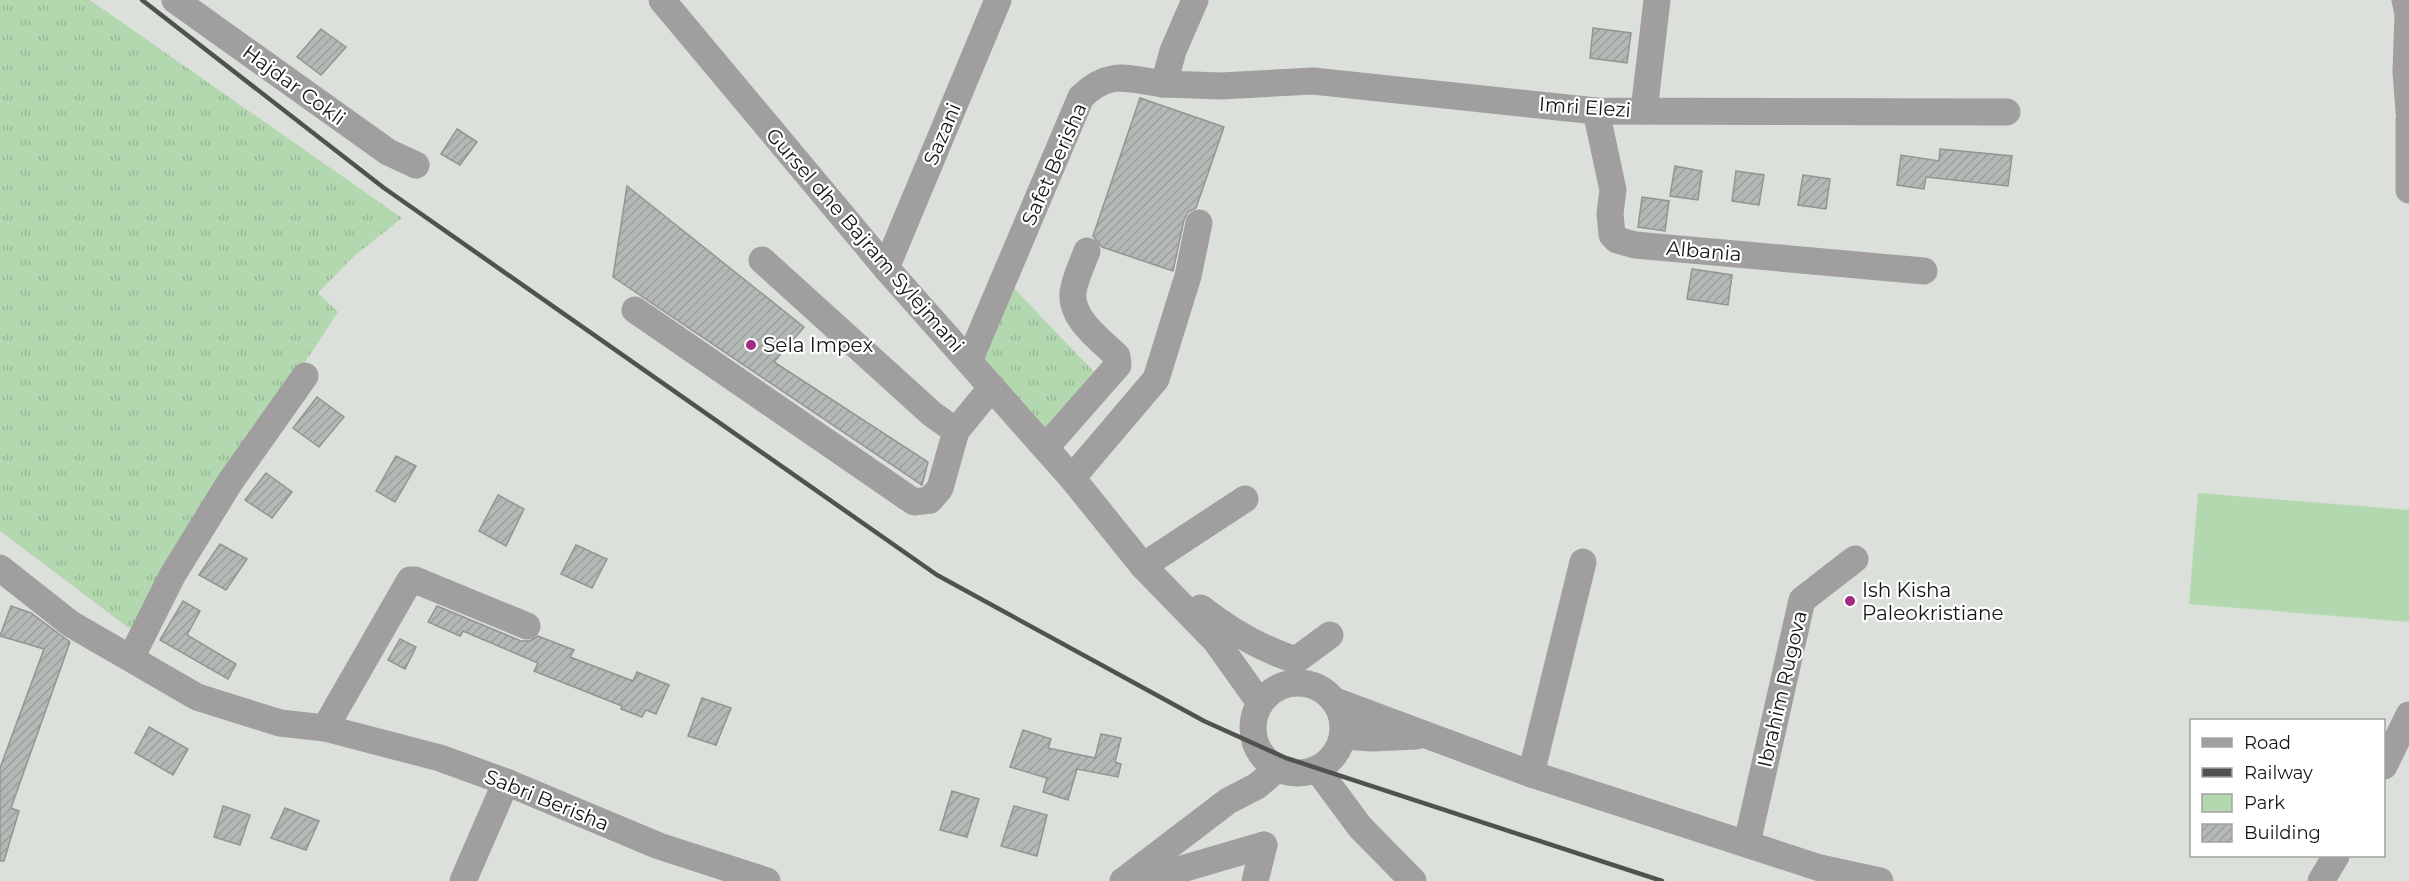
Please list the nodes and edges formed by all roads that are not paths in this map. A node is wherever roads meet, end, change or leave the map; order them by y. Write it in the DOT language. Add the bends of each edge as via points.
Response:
graph roads {
  1 [pos="175,0"];
  2 [pos="662,0"];
  3 [pos="998,0"];
  4 [pos="1195,0"];
  5 [pos="1657,0"];
  6 [pos="2405,0"];
  7 [pos="1164,84"];
  8 [pos="1596,111"];
  9 [pos="1644,111"];
  10 [pos="2409,111"];
  11 [pos="2007,112"];
  12 [pos="2409,118"];
  13 [pos="416,165"];
  14 [pos="2409,190"];
  15 [pos="1199,223"];
  16 [pos="1087,251"];
  17 [pos="762,260"];
  18 [pos="886,268"];
  19 [pos="1924,271"];
  20 [pos="635,310"];
  21 [pos="969,361"];
  22 [pos="304,376"];
  23 [pos="992,387"];
  24 [pos="956,431"];
  25 [pos="1046,447"];
  26 [pos="1072,478"];
  27 [pos="1245,499"];
  28 [pos="1855,559"];
  29 [pos="1583,562"];
  30 [pos="1147,564"];
  31 [pos="0,568"];
  32 [pos="527,626"];
  33 [pos="1330,635"];
  34 [pos="1215,640"];
  35 [pos="131,658"];
  36 [pos="1294,672"];
  37 [pos="1335,701"];
  38 [pos="1260,703"];
  39 [pos="2409,715"];
  40 [pos="325,728"];
  41 [pos="1424,735"];
  42 [pos="1343,736"];
  43 [pos="2385,764"];
  44 [pos="1287,766"];
  45 [pos="1531,774"];
  46 [pos="506,782"];
  47 [pos="1747,843"];
  48 [pos="2335,857"];
  49 [pos="1410,880"];
  50 [pos="463,881"];
  51 [pos="766,881"];
  52 [pos="1123,881"];
  53 [pos="1141,881"];
  54 [pos="1255,881"];
  55 [pos="1880,881"];
  56 [pos="2321,881"];
  1 -- 13 [label="street, Hajdar Cokli" via="388,152"];
  2 -- 18 [label="street, Gursel dhe Bajram Sylejmani"];
  3 -- 18 [label="street, Sazani"];
  4 -- 7 [label="street"];
  5 -- 9 [label="street"];
  6 -- 10 [label="street"];
  7 -- 8 [label="street, Imri Elezi" via="1221,86 1313,81"];
  7 -- 21 [label="street, Safet Berisha" via="1111,77 1081,97"];
  8 -- 9 [label="street, Imri Elezi"];
  8 -- 19 [label="street, Albania" via="1613,190 1612,235 1617,240 1635,245"];
  9 -- 11 [label="street, Imri Elezi"];
  12 -- 14 [label="street"];
  15 -- 26 [label="street" via="1188,276 1156,379"];
  16 -- 25 [label="street" via="1073,293 1077,311 1101,343 1117,356 1118,365"];
  17 -- 24 [label="street" via="932,414"];
  18 -- 21 [label="street, Gursel dhe Bajram Sylejmani"];
  20 -- 24 [label="street" via="914,502 930,500 940,488"];
  21 -- 23 [label="street, Gursel dhe Bajram Sylejmani"];
  22 -- 35 [label="street" via="230,482 172,576"];
  23 -- 24 [label="street"];
  23 -- 25 [label="street, Gursel dhe Bajram Sylejmani"];
  25 -- 26 [label="street, Gursel dhe Bajram Sylejmani"];
  26 -- 30 [label="street, Gursel dhe Bajram Sylejmani"];
  27 -- 30 [label="street"];
  28 -- 47 [label="street, Ibrahim Rugova" via="1802,600"];
  29 -- 45 [label="street"];
  30 -- 34 [label="street, Gursel dhe Bajram Sylejmani"];
  30 -- 36 [label="street" via="1222,624 1276,654"];
  31 -- 35 [label="street, Sabri Berisha" via="71,624"];
  32 -- 40 [label="street" via="410,580"];
  33 -- 36 [label="street"];
  34 -- 36 [label="street, Gursel dhe Bajram Sylejmani"];
  34 -- 38 [label="street, Gursel dhe Bajram Sylejmani"];
  35 -- 40 [label="street, Sabri Berisha" via="197,697 280,723"];
  36 -- 37 [label="street"];
  36 -- 38 [label="street"];
  37 -- 41 [label="street"];
  37 -- 42 [label="street" via="1342,718"];
  38 -- 44 [label="street" via="1253,728 1255,742"];
  39 -- 43 [label="street"];
  40 -- 46 [label="street, Sabri Berisha" via="440,758"];
  41 -- 42 [label="street"];
  41 -- 45 [label="street"];
  42 -- 44 [label="street" via="1333,755"];
  44 -- 49 [label="street" via="1360,827"];
  44 -- 52 [label="street" via="1238,783 1228,801"];
  45 -- 47 [label="street"];
  46 -- 50 [label="street"];
  46 -- 51 [label="street, Sabri Berisha" via="659,846"];
  47 -- 55 [label="street" via="1820,868"];
  48 -- 56 [label="street"];
  53 -- 54 [label="street" via="1264,845"];
}
